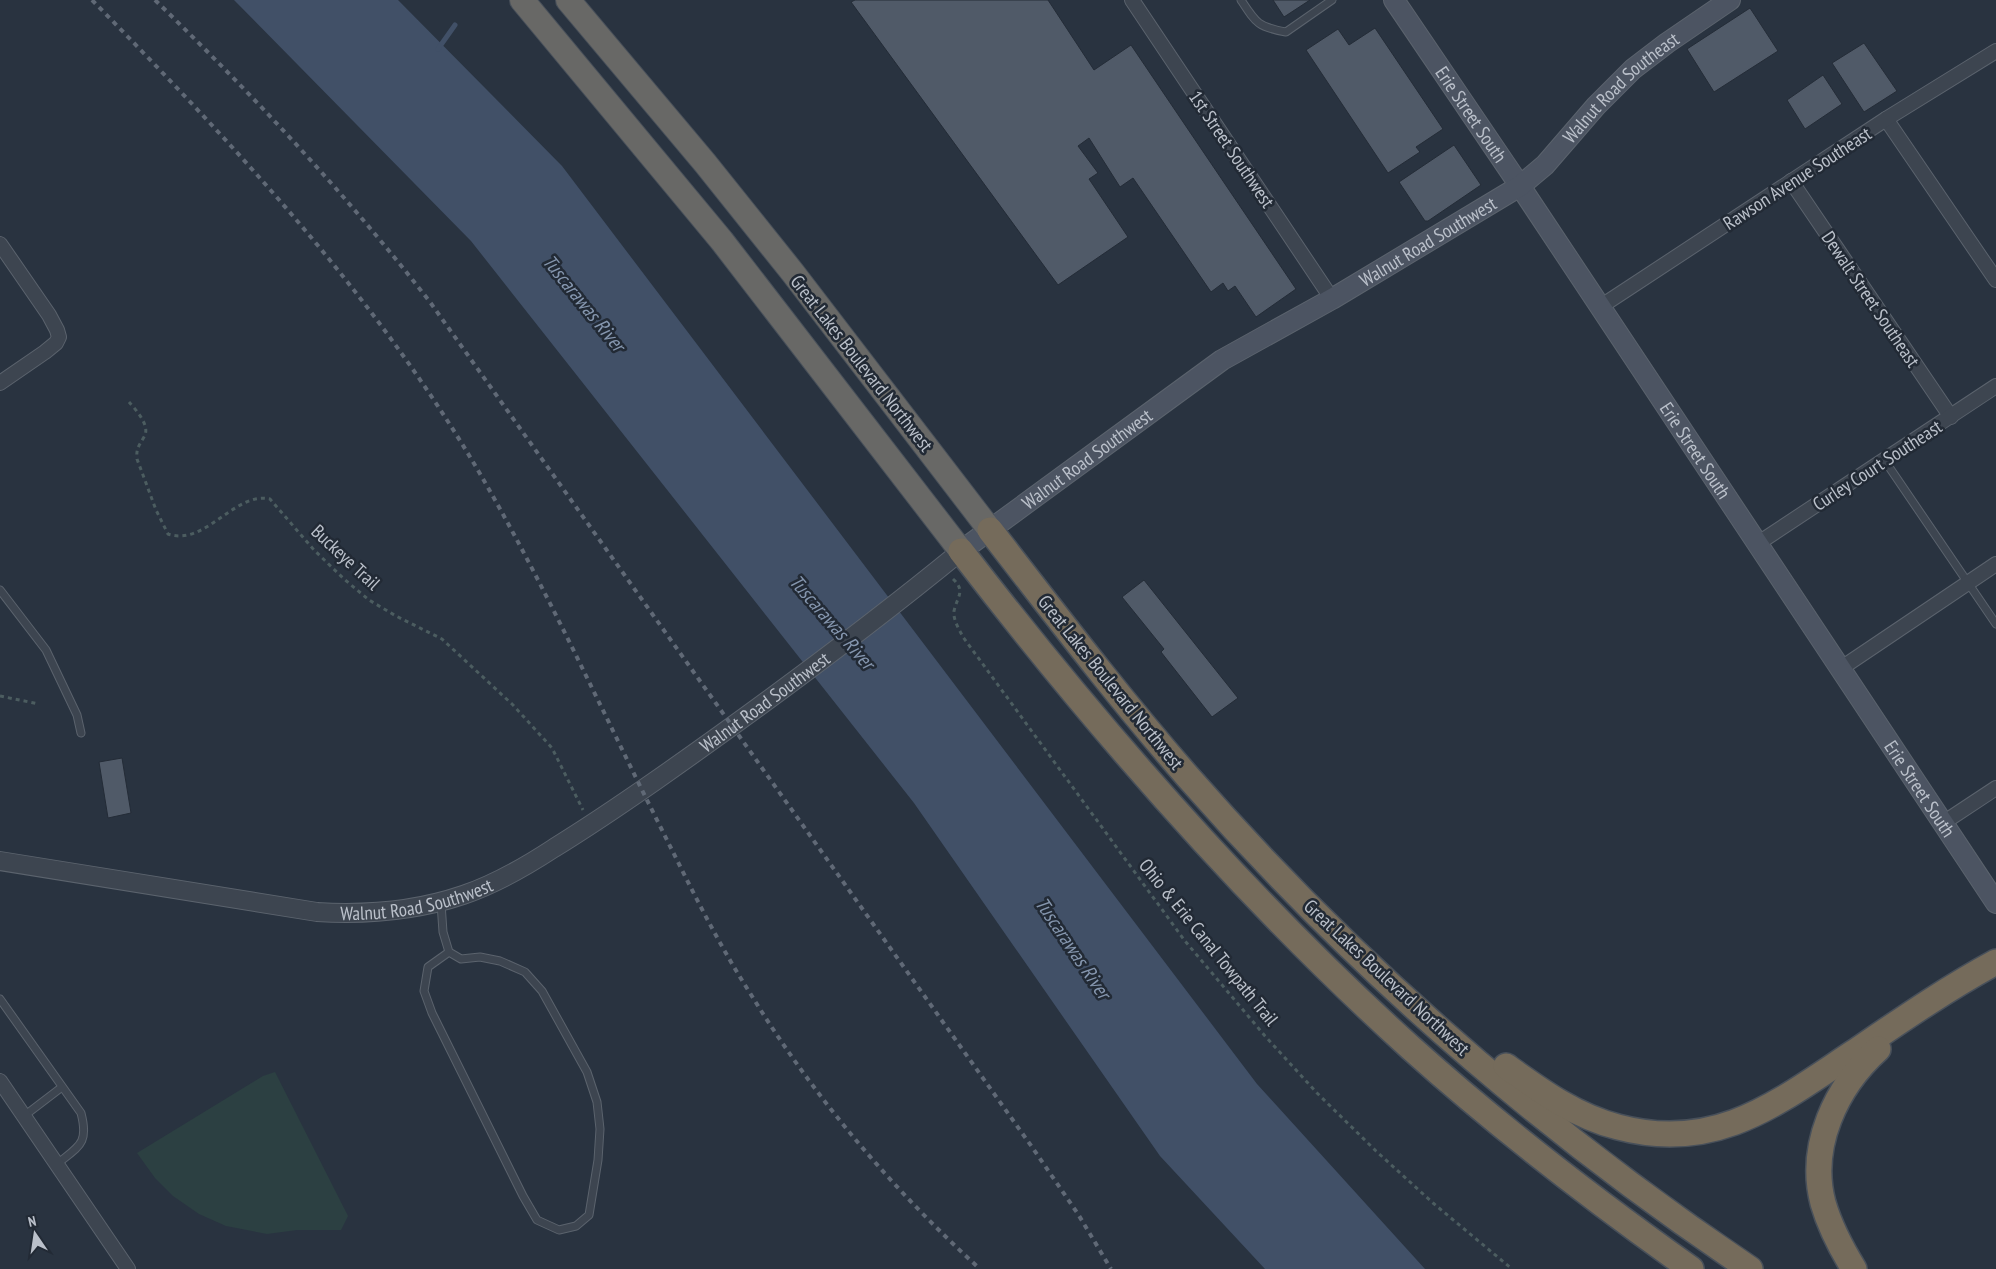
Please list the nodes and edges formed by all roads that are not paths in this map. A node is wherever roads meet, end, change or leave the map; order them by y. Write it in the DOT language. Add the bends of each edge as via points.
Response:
graph roads {
  1 [pos="522,0"];
  2 [pos="568,0"];
  3 [pos="1132,0"];
  4 [pos="1241,0"];
  5 [pos="1332,0"];
  6 [pos="1394,0"];
  7 [pos="1730,0"];
  8 [pos="1996,50"];
  9 [pos="1886,120"];
  10 [pos="1792,181"];
  11 [pos="1520,186"];
  12 [pos="0,244"];
  13 [pos="1996,280"];
  14 [pos="1332,298"];
  15 [pos="1600,307"];
  16 [pos="0,383"];
  17 [pos="1996,386"];
  18 [pos="1951,416"];
  19 [pos="1885,461"];
  20 [pos="990,530"];
  21 [pos="1757,544"];
  22 [pos="961,551"];
  23 [pos="1996,564"];
  24 [pos="1968,583"];
  25 [pos="0,590"];
  26 [pos="1996,624"];
  27 [pos="1840,669"];
  28 [pos="81,733"];
  29 [pos="1996,788"];
  30 [pos="1942,823"];
  31 [pos="0,861"];
  32 [pos="441,902"];
  33 [pos="1996,904"];
  34 [pos="449,952"];
  35 [pos="1996,962"];
  36 [pos="1996,967"];
  37 [pos="1393,987"];
  38 [pos="0,999"];
  39 [pos="0,1081"];
  40 [pos="62,1087"];
  41 [pos="24,1116"];
  42 [pos="57,1164"];
  43 [pos="128,1269"];
  44 [pos="1691,1269"];
  45 [pos="1750,1269"];
  46 [pos="1854,1269"];
  1 -- 22 [label="highway, Great Lakes Boulevard Northwest" via="722,241"];
  2 -- 20 [label="highway, Great Lakes Boulevard Northwest" via="793,273"];
  3 -- 14 [label="street, 1st Street Southwest"];
  4 -- 5 [label="lane" via="1254,21 1269,29 1286,32"];
  6 -- 11 [label="main road, Erie Street South"];
  7 -- 11 [label="main road, Walnut Road Southeast" via="1633,70 1596,106 1545,165"];
  8 -- 9 [label="street, Rawson Avenue Southeast"];
  9 -- 10 [label="street, Rawson Avenue Southeast"];
  9 -- 13 [label="street"];
  10 -- 15 [label="street, Rawson Avenue Southeast"];
  10 -- 18 [label="street, Dewalt Street Southeast"];
  11 -- 14 [label="main road, Walnut Road Southwest"];
  11 -- 15 [label="main road, Erie Street South"];
  12 -- 16 [label="street" via="49,315 59,337 45,352"];
  14 -- 20 [label="main road, Walnut Road Southwest" via="1222,360"];
  15 -- 21 [label="main road, Erie Street South"];
  17 -- 18 [label="street, Curley Court Southeast"];
  18 -- 19 [label="street, Curley Court Southeast"];
  19 -- 21 [label="street, Curley Court Southeast"];
  19 -- 24 [label="lane"];
  20 -- 22 [label="main road, Walnut Road Southwest"];
  20 -- 37 [label="highway, Great Lakes Boulevard Northwest" via="1130,710 1188,778 1311,909"];
  21 -- 27 [label="main road, Erie Street South"];
  22 -- 32 [label="street, Walnut Road Southwest" via="760,706 591,826 521,870"];
  22 -- 44 [label="highway, Great Lakes Boulevard Northwest" via="1084,706 1291,934 1373,1013 1470,1099 1549,1164"];
  23 -- 24 [label="street"];
  24 -- 26 [label="lane"];
  24 -- 27 [label="street"];
  25 -- 28 [label="lane" via="46,650 77,715"];
  27 -- 30 [label="main road, Erie Street South"];
  29 -- 30 [label="street"];
  30 -- 33 [label="main road, Erie Street South"];
  31 -- 32 [label="street, Walnut Road Southwest" via="317,912 368,913"];
  32 -- 34 [label="lane" via="443,932"];
  34 -- 34 [label="lane" via="461,959 500,961 525,972 542,991 587,1072 597,1102 600,1129 598,1160 589,1214 576,1226 559,1230 537,1220 432,1013 424,991 428,967"];
  35 -- 37 [label="highway" via="1765,1110 1718,1128 1667,1135 1616,1127 1568,1108"];
  36 -- 46 [label="highway" via="1883,1044 1856,1070 1830,1114 1820,1151 1823,1202 1831,1226"];
  37 -- 45 [label="highway, Great Lakes Boulevard Northwest" via="1581,1147"];
  38 -- 40 [label="lane"];
  39 -- 41 [label="street"];
  40 -- 41 [label="lane"];
  40 -- 42 [label="lane" via="81,1113 86,1131 79,1147"];
  41 -- 42 [label="street"];
  42 -- 43 [label="street"];
}
